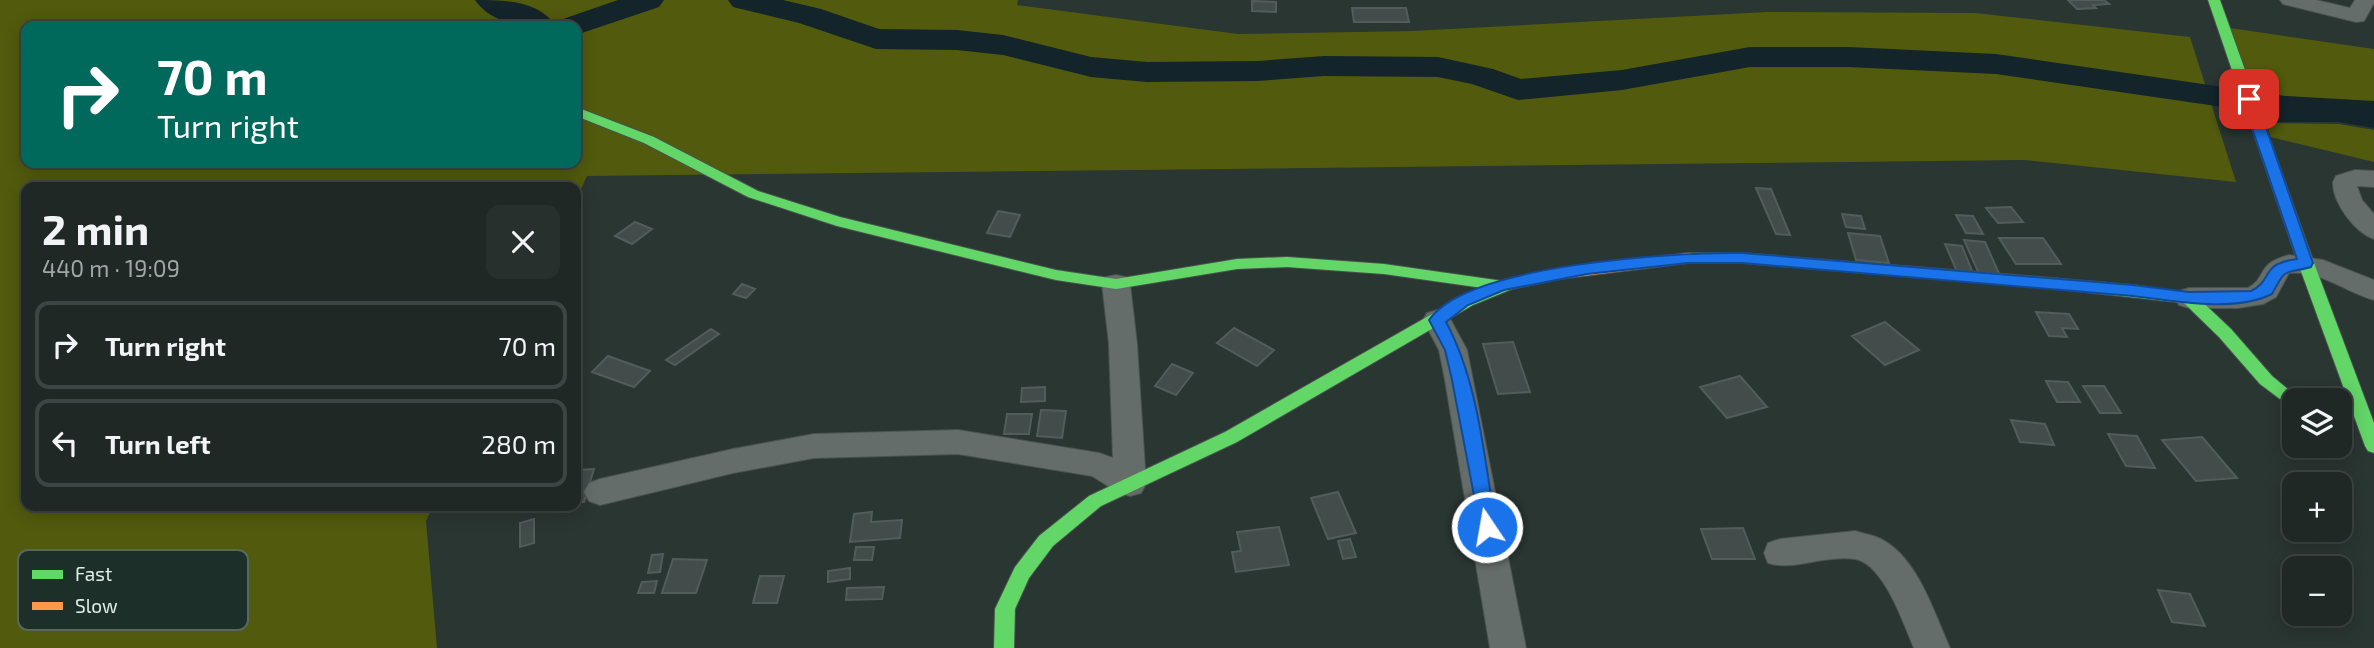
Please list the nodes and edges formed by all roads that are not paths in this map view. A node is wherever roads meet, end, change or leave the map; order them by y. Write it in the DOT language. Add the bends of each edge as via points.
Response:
graph roads {
  1 [pos="2214,0"];
  2 [pos="2290,0"];
  3 [pos="2365,0"];
  4 [pos="581,113"];
  5 [pos="2374,179"];
  6 [pos="2374,230"];
  7 [pos="2306,263"];
  8 [pos="1116,284"];
  9 [pos="1501,285"];
  10 [pos="2371,288"];
  11 [pos="2189,298"];
  12 [pos="1437,320"];
  13 [pos="2282,392"];
  14 [pos="2360,429"];
  15 [pos="1130,484"];
  16 [pos="600,492"];
  17 [pos="1780,553"];
  18 [pos="1004,648"];
  19 [pos="1508,648"];
  20 [pos="1932,648"];
  1 -- 7 [label="street"];
  2 -- 3 [label="street" via="2356,16"];
  4 -- 8 [label="street" via="649,139 753,194 837,221"];
  5 -- 6 [label="street" via="2349,179 2344,188"];
  7 -- 10 [label="street"];
  7 -- 11 [label="street" via="2281,267 2266,290 2253,297"];
  7 -- 14 [label="street"];
  8 -- 9 [label="street" via="1216,266 1287,262"];
  8 -- 15 [label="street"];
  9 -- 11 [label="street" via="1649,260 1742,258"];
  9 -- 12 [label="street" via="1463,301"];
  11 -- 13 [label="street"];
  12 -- 15 [label="street" via="1231,437"];
  12 -- 19 [label="street" via="1453,350 1460,380"];
  15 -- 16 [label="street" via="1099,465 958,442 814,446"];
  15 -- 18 [label="street" via="1095,501 1046,541 1005,609"];
  17 -- 20 [label="street" via="1868,547 1892,568"];
}
